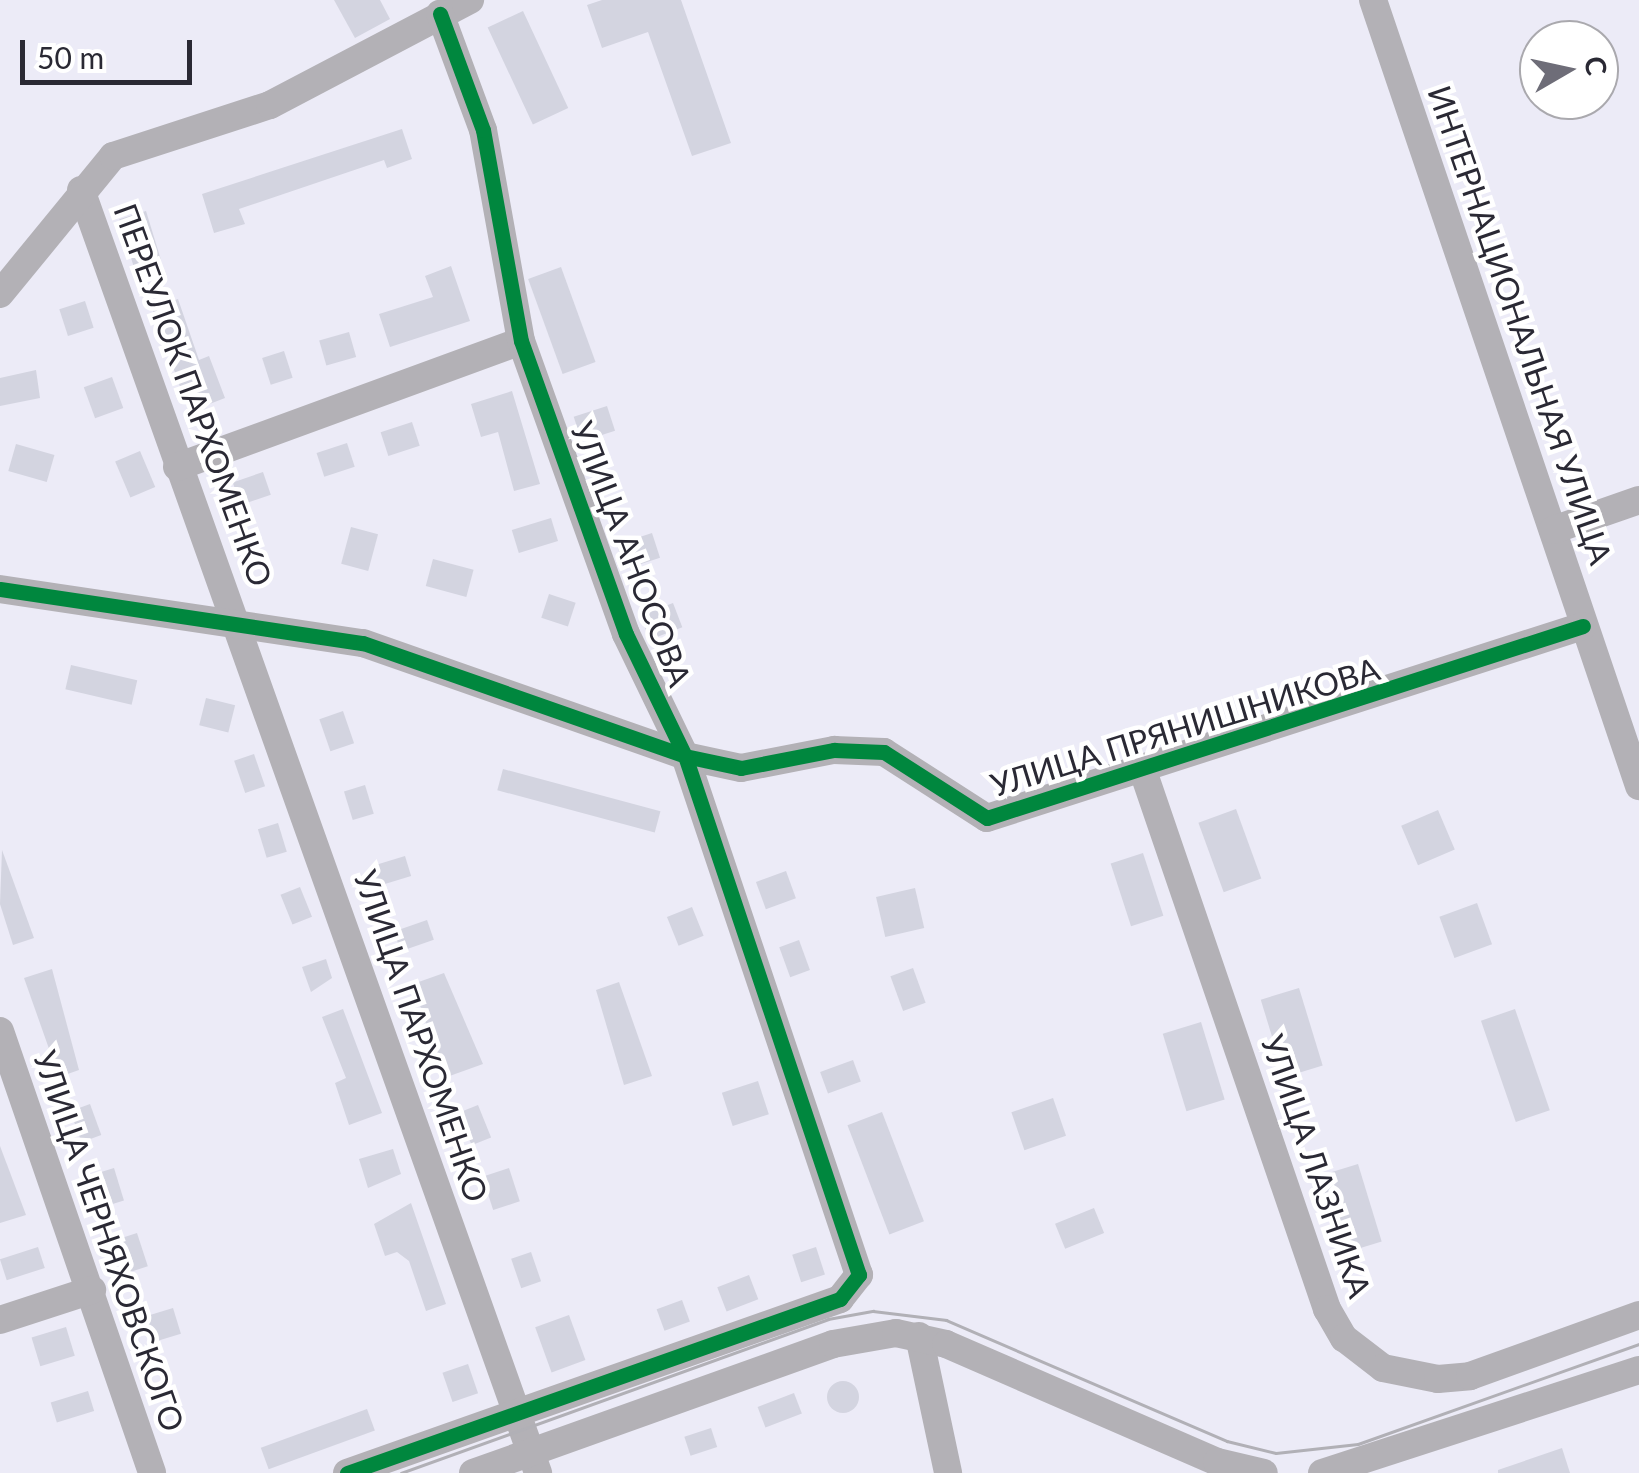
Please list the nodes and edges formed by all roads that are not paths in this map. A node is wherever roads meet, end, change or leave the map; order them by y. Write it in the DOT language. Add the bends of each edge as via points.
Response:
graph roads {
  1 [pos="470,0"];
  2 [pos="1374,0"];
  3 [pos="440,14"];
  4 [pos="81,190"];
  5 [pos="0,294"];
  6 [pos="521,341"];
  7 [pos="177,468"];
  8 [pos="1639,500"];
  9 [pos="1553,530"];
  10 [pos="0,589"];
  11 [pos="239,623"];
  12 [pos="1583,626"];
  13 [pos="685,756"];
  14 [pos="1143,772"];
  15 [pos="1639,786"];
  16 [pos="0,1032"];
  17 [pos="92,1290"];
  18 [pos="1639,1315"];
  19 [pos="0,1320"];
  20 [pos="919,1336"];
  21 [pos="1639,1370"];
  22 [pos="517,1412"];
  23 [pos="534,1462"];
  24 [pos="152,1473"];
  25 [pos="347,1473"];
  26 [pos="473,1473"];
  27 [pos="948,1473"];
  28 [pos="1264,1473"];
  29 [pos="1322,1473"];
  1 -- 3 [label="street"];
  2 -- 9 [label="street, ИНТЕРНАЦИОНАЛЬНАЯ УЛИЦА"];
  3 -- 4 [label="street" via="270,105 204,131 135,145"];
  3 -- 6 [label="street, УЛИЦА АНОСОВА" via="483,130"];
  4 -- 5 [label="street"];
  4 -- 7 [label="street, ПЕРЕУЛОК ПАРХОМЕНКО"];
  6 -- 7 [label="street"];
  6 -- 13 [label="street, УЛИЦА АНОСОВА" via="626,634"];
  7 -- 11 [label="street, ПЕРЕУЛОК ПАРХОМЕНКО"];
  8 -- 9 [label="street"];
  9 -- 12 [label="street, ИНТЕРНАЦИОНАЛЬНАЯ УЛИЦА"];
  10 -- 11 [label="street, УЛИЦА ПРЯНИШНИКОВА"];
  11 -- 13 [label="street, УЛИЦА ПРЯНИШНИКОВА" via="364,643"];
  11 -- 22 [label="street, УЛИЦА ПАРХОМЕНКО"];
  12 -- 14 [label="street, УЛИЦА ПРЯНИШНИКОВА"];
  12 -- 15 [label="street, ИНТЕРНАЦИОНАЛЬНАЯ УЛИЦА"];
  13 -- 14 [label="street, УЛИЦА ПРЯНИШНИКОВА" via="741,768 834,750 884,752 987,818"];
  13 -- 22 [label="street, УЛИЦА АНОСОВА" via="860,1275 840,1299"];
  14 -- 18 [label="street, УЛИЦА ЛАЗНИКА" via="1327,1310 1344,1338 1383,1368 1438,1379 1470,1376"];
  16 -- 17 [label="street, УЛИЦА ЧЕРНЯХОВСКОГО"];
  17 -- 19 [label="street"];
  17 -- 24 [label="street, УЛИЦА ЧЕРНЯХОВСКОГО"];
  20 -- 23 [label="street" via="833,1344"];
  20 -- 27 [label="street"];
  20 -- 28 [label="street" via="1217,1462"];
  21 -- 29 [label="street" via="1370,1464"];
  22 -- 23 [label="street, УЛИЦА ПАРХОМЕНКО"];
  22 -- 25 [label="street"];
  23 -- 26 [label="street"];
}
